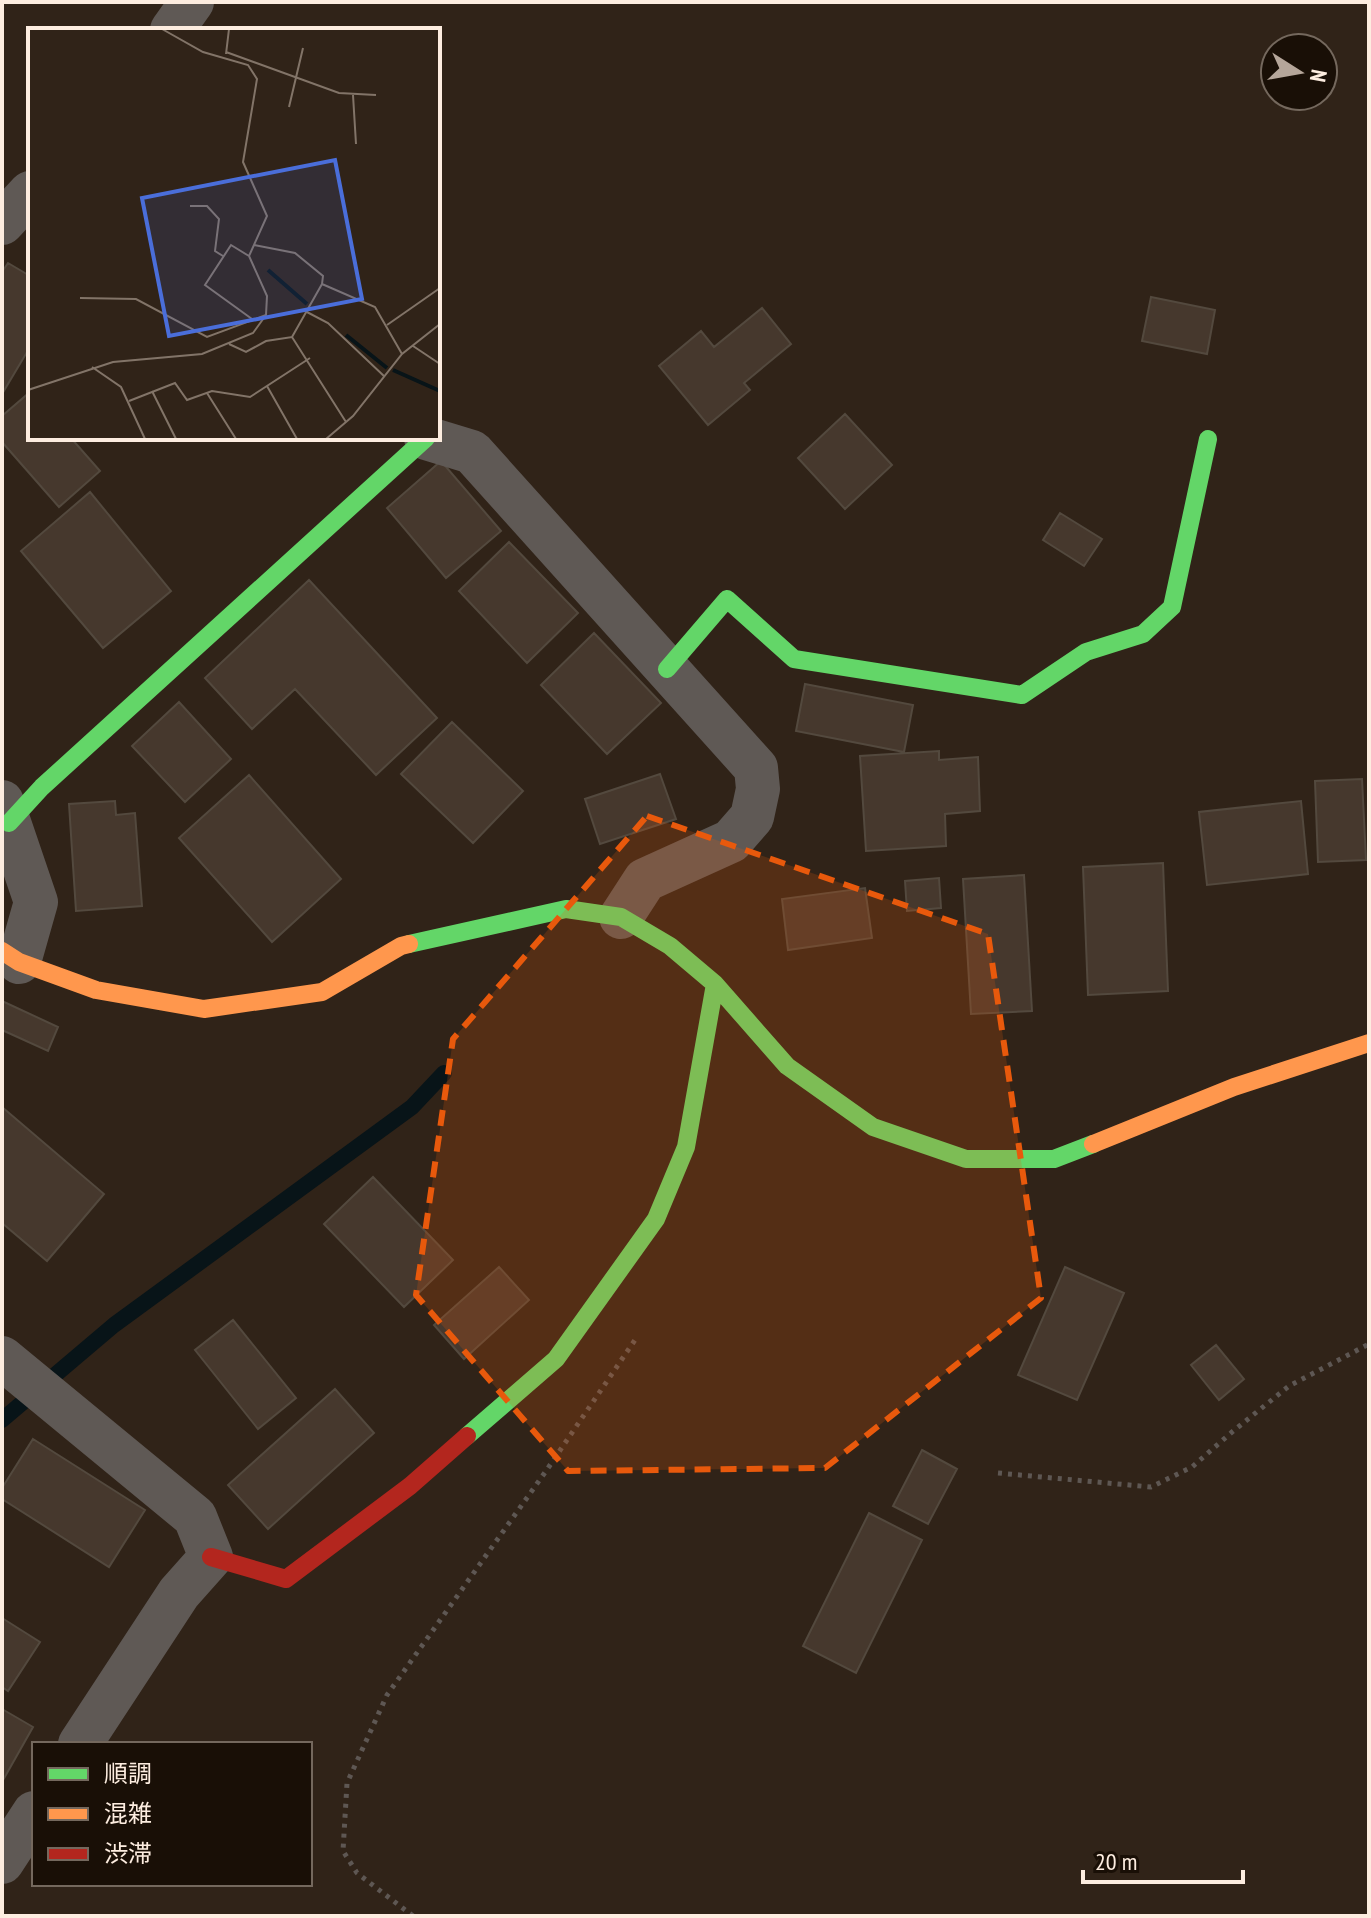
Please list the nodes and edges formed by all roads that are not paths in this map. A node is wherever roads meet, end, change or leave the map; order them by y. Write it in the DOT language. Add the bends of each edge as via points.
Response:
graph roads {
  1 [pos="192,2"];
  2 [pos="173,28"];
  3 [pos="28,195"];
  4 [pos="2,223"];
  5 [pos="1208,439"];
  6 [pos="424,440"];
  7 [pos="433,440"];
  8 [pos="667,669"];
  9 [pos="6,813"];
  10 [pos="621,917"];
  11 [pos="10,956"];
  12 [pos="715,984"];
  13 [pos="1369,1043"];
  14 [pos="2,1358"];
  15 [pos="211,1557"];
  16 [pos="81,1742"];
  17 [pos="32,1816"];
  18 [pos="2,1862"];
  1 -- 2 [label="street"];
  3 -- 4 [label="street"];
  5 -- 8 [label="street" via="1172,607 1143,634 1086,652 1022,695 794,659 727,599"];
  6 -- 9 [label="street" via="42,787"];
  7 -- 8 [label="street" via="472,452"];
  8 -- 10 [label="street" via="756,768 758,789 752,817 731,841 645,880"];
  9 -- 11 [label="street" via="36,902"];
  10 -- 11 [label="street" via="566,909 401,946 322,992 204,1009 96,990"];
  10 -- 12 [label="street" via="670,946"];
  12 -- 13 [label="street" via="787,1066 860,1118 966,1159 1054,1159 1234,1087"];
  12 -- 15 [label="street" via="686,1147 656,1219 556,1359 410,1486 286,1579"];
  14 -- 15 [label="street" via="195,1517"];
  15 -- 16 [label="street" via="179,1593"];
  17 -- 18 [label="street"];
}
